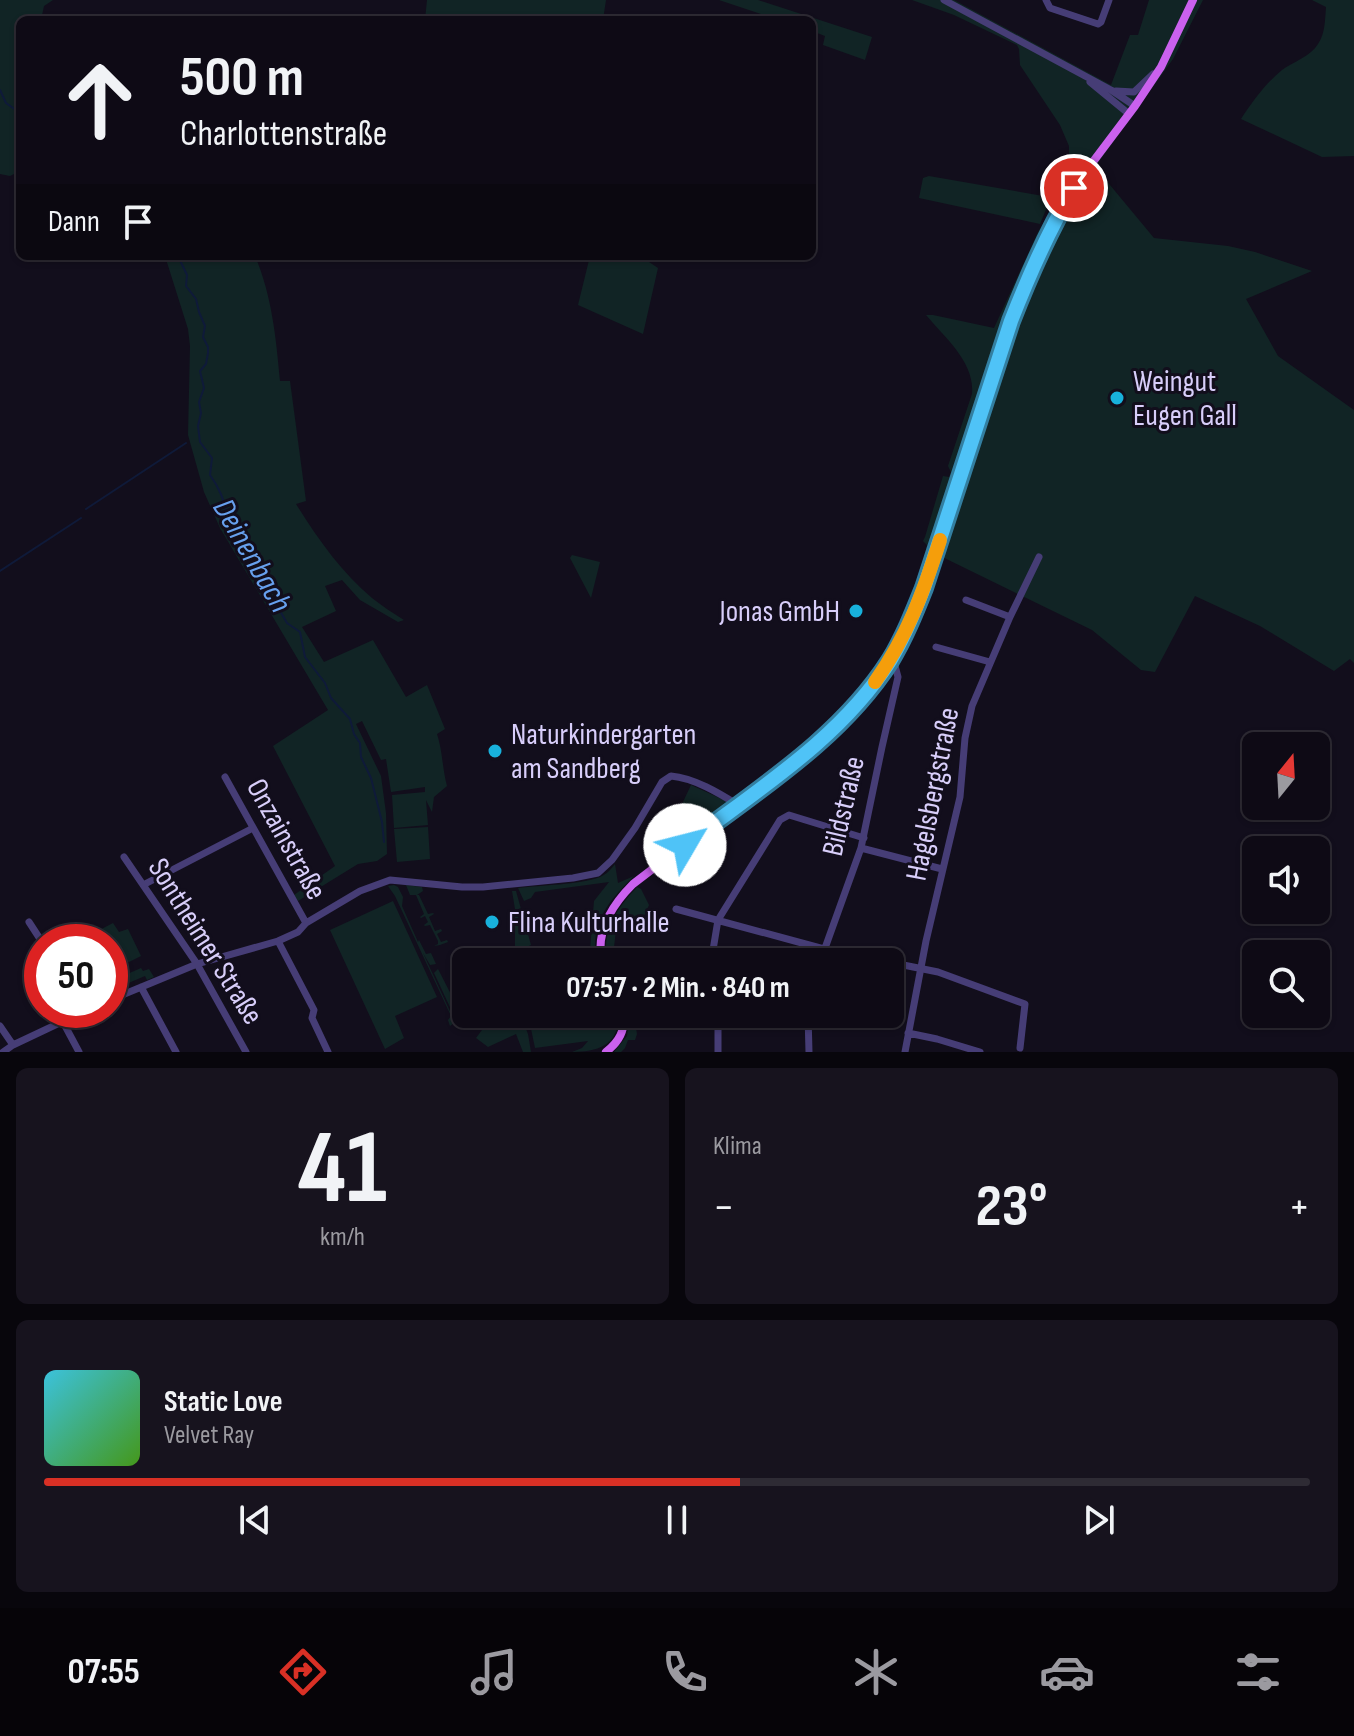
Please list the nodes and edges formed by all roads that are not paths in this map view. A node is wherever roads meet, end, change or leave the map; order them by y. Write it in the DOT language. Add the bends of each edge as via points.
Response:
graph roads {
  1 [pos="944,0"];
  2 [pos="1046,0"];
  3 [pos="1109,0"];
  4 [pos="1193,0"];
  5 [pos="1161,67"];
  6 [pos="1082,76"];
  7 [pos="1111,90"];
  8 [pos="1132,110"];
  9 [pos="1039,557"];
  10 [pos="966,600"];
  11 [pos="1010,617"];
  12 [pos="936,647"];
  13 [pos="890,661"];
  14 [pos="990,662"];
  15 [pos="225,777"];
  16 [pos="738,805"];
  17 [pos="253,828"];
  18 [pos="864,838"];
  19 [pos="861,848"];
  20 [pos="124,857"];
  21 [pos="942,869"];
  22 [pos="143,885"];
  23 [pos="676,909"];
  24 [pos="718,920"];
  25 [pos="306,923"];
  26 [pos="278,941"];
  27 [pos="601,948"];
  28 [pos="713,948"];
  29 [pos="820,948"];
  30 [pos="824,948"];
  31 [pos="197,964"];
  32 [pos="904,965"];
  33 [pos="921,968"];
  34 [pos="141,987"];
  35 [pos="128,992"];
  36 [pos="0,1026"];
  37 [pos="50,1028"];
  38 [pos="66,1028"];
  39 [pos="623,1028"];
  40 [pos="718,1028"];
  41 [pos="808,1028"];
  42 [pos="908,1033"];
  43 [pos="13,1045"];
  44 [pos="1020,1048"];
  45 [pos="3,1052"];
  46 [pos="79,1052"];
  47 [pos="176,1052"];
  48 [pos="246,1052"];
  49 [pos="328,1052"];
  50 [pos="606,1052"];
  51 [pos="718,1052"];
  52 [pos="727,1052"];
  53 [pos="809,1052"];
  54 [pos="905,1052"];
  55 [pos="980,1052"];
  1 -- 6 [label="street"];
  2 -- 3 [label="street" via="1050,8 1098,24"];
  4 -- 5 [label="main road"];
  5 -- 7 [label="street" via="1134,92"];
  5 -- 8 [label="main road"];
  6 -- 7 [label="street"];
  6 -- 8 [label="street"];
  7 -- 8 [label="street"];
  8 -- 13 [label="main road" via="1083,175 1041,247 1011,321 924,588"];
  9 -- 11 [label="street, Hagelsbergstraße"];
  10 -- 11 [label="street"];
  11 -- 14 [label="street, Hagelsbergstraße"];
  12 -- 14 [label="street"];
  13 -- 16 [label="main road" via="839,723"];
  13 -- 18 [label="street, Bildstraße" via="898,677"];
  14 -- 21 [label="street, Hagelsbergstraße" via="972,706 960,797"];
  15 -- 17 [label="street, Onzainstraße"];
  16 -- 25 [label="street" via="671,776 598,873 483,887 390,880"];
  16 -- 27 [label="main road" via="618,899 603,926"];
  17 -- 22 [label="street"];
  17 -- 25 [label="street, Onzainstraße"];
  18 -- 19 [label="street, Bildstraße"];
  18 -- 24 [label="street" via="789,815 780,820"];
  19 -- 21 [label="street"];
  19 -- 30 [label="street, Bildstraße"];
  20 -- 22 [label="street, Sontheimer Straße"];
  21 -- 33 [label="street, Hagelsbergstraße"];
  22 -- 31 [label="street, Sontheimer Straße"];
  23 -- 24 [label="street"];
  24 -- 28 [label="street"];
  24 -- 29 [label="street"];
  25 -- 26 [label="street"];
  26 -- 31 [label="street"];
  26 -- 49 [label="street" via="314,1010 312,1018"];
  31 -- 34 [label="street"];
  31 -- 48 [label="street, Sontheimer Straße"];
  32 -- 33 [label="street"];
  33 -- 42 [label="street, Hagelsbergstraße"];
  33 -- 44 [label="street" via="1025,1004"];
  34 -- 35 [label="street"];
  34 -- 47 [label="street"];
  36 -- 43 [label="street"];
  37 -- 43 [label="street"];
  38 -- 46 [label="street"];
  39 -- 50 [label="main road"];
  40 -- 51 [label="street"];
  41 -- 53 [label="street"];
  42 -- 54 [label="street, Hagelsbergstraße"];
  42 -- 55 [label="street"];
  43 -- 45 [label="street"];
  51 -- 52 [label="street"];
}
